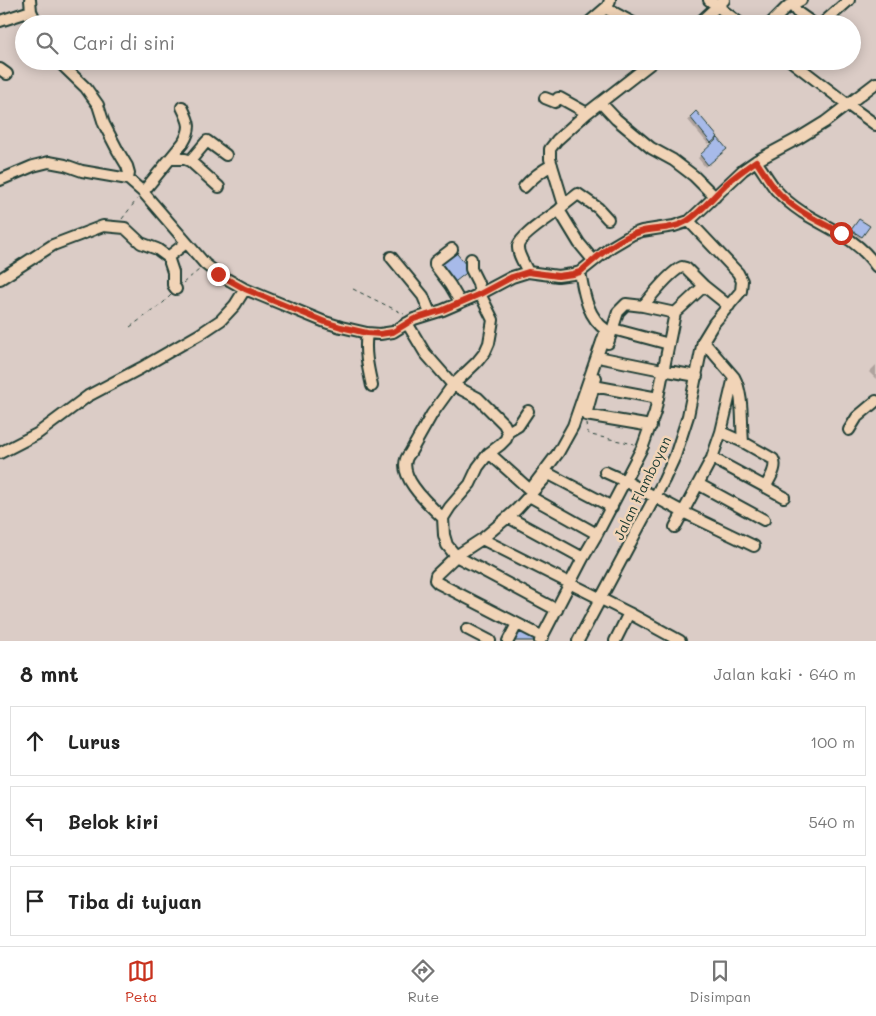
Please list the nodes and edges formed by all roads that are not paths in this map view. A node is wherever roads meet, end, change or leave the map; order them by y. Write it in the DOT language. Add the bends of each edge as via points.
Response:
graph roads {
  1 [pos="849,0"];
  2 [pos="717,2"];
  3 [pos="609,3"];
  4 [pos="797,3"];
  5 [pos="31,5"];
  6 [pos="597,15"];
  7 [pos="617,15"];
  8 [pos="706,15"];
  9 [pos="731,15"];
  10 [pos="779,15"];
  11 [pos="801,15"];
  12 [pos="832,15"];
  13 [pos="0,21"];
  14 [pos="67,70"];
  15 [pos="643,70"];
  16 [pos="803,70"];
  17 [pos="876,83"];
  18 [pos="545,98"];
  19 [pos="600,104"];
  20 [pos="848,105"];
  21 [pos="182,107"];
  22 [pos="587,113"];
  23 [pos="876,125"];
  24 [pos="226,155"];
  25 [pos="170,158"];
  26 [pos="190,161"];
  27 [pos="756,161"];
  28 [pos="552,165"];
  29 [pos="128,179"];
  30 [pos="0,180"];
  31 [pos="219,187"];
  32 [pos="524,187"];
  33 [pos="143,192"];
  34 [pos="715,196"];
  35 [pos="562,208"];
  36 [pos="608,220"];
  37 [pos="689,220"];
  38 [pos="186,243"];
  39 [pos="452,249"];
  40 [pos="168,256"];
  41 [pos="391,257"];
  42 [pos="472,259"];
  43 [pos="593,260"];
  44 [pos="875,261"];
  45 [pos="528,272"];
  46 [pos="580,272"];
  47 [pos="0,279"];
  48 [pos="704,286"];
  49 [pos="176,289"];
  50 [pos="245,289"];
  51 [pos="480,294"];
  52 [pos="460,302"];
  53 [pos="643,306"];
  54 [pos="729,306"];
  55 [pos="430,313"];
  56 [pos="675,313"];
  57 [pos="410,321"];
  58 [pos="613,329"];
  59 [pos="367,333"];
  60 [pos="702,341"];
  61 [pos="669,344"];
  62 [pos="603,358"];
  63 [pos="662,370"];
  64 [pos="697,376"];
  65 [pos="734,377"];
  66 [pos="453,385"];
  67 [pos="372,386"];
  68 [pos="594,386"];
  69 [pos="658,398"];
  70 [pos="876,400"];
  71 [pos="528,411"];
  72 [pos="651,426"];
  73 [pos="849,430"];
  74 [pos="508,432"];
  75 [pos="721,432"];
  76 [pos="743,442"];
  77 [pos="0,453"];
  78 [pos="489,453"];
  79 [pos="712,458"];
  80 [pos="605,472"];
  81 [pos="625,481"];
  82 [pos="698,484"];
  83 [pos="766,486"];
  84 [pos="529,496"];
  85 [pos="655,497"];
  86 [pos="784,497"];
  87 [pos="612,507"];
  88 [pos="683,512"];
  89 [pos="508,517"];
  90 [pos="443,518"];
  91 [pos="764,520"];
  92 [pos="675,527"];
  93 [pos="597,534"];
  94 [pos="482,540"];
  95 [pos="754,546"];
  96 [pos="456,556"];
  97 [pos="583,558"];
  98 [pos="570,584"];
  99 [pos="600,599"];
  100 [pos="557,610"];
  101 [pos="629,613"];
  102 [pos="517,624"];
  103 [pos="467,629"];
  104 [pos="542,639"];
  105 [pos="490,641"];
  106 [pos="508,641"];
  107 [pos="578,641"];
  108 [pos="616,641"];
  109 [pos="680,641"];
  1 -- 12 [label="street"];
  2 -- 8 [label="street"];
  2 -- 9 [label="street"];
  3 -- 6 [label="street"];
  3 -- 7 [label="street" via="611,12"];
  4 -- 10 [label="street"];
  4 -- 11 [label="street" via="797,12"];
  5 -- 13 [label="street"];
  14 -- 29 [label="street" via="98,105 104,124 127,166"];
  15 -- 19 [label="street"];
  16 -- 20 [label="street"];
  17 -- 20 [label="street"];
  18 -- 22 [label="street" via="555,102 560,98"];
  19 -- 22 [label="street"];
  19 -- 34 [label="street"];
  20 -- 23 [label="street"];
  20 -- 27 [label="street" via="799,138"];
  21 -- 25 [label="street" via="189,131"];
  22 -- 28 [label="street" via="552,146"];
  24 -- 26 [label="street" via="207,142"];
  25 -- 26 [label="street"];
  25 -- 33 [label="street"];
  26 -- 31 [label="street"];
  27 -- 34 [label="street"];
  27 -- 44 [label="street" via="786,199 802,212 853,241"];
  28 -- 32 [label="street"];
  28 -- 35 [label="street"];
  29 -- 30 [label="street" via="49,162"];
  29 -- 33 [label="street"];
  33 -- 38 [label="street"];
  34 -- 37 [label="street"];
  35 -- 36 [label="street" via="578,194 598,208"];
  35 -- 43 [label="street" via="579,243"];
  35 -- 45 [label="street" via="520,242 518,249"];
  37 -- 43 [label="street" via="633,234"];
  37 -- 54 [label="street, Jalan Flamboyan" via="741,277 741,291"];
  38 -- 40 [label="street"];
  38 -- 50 [label="street" via="205,264"];
  39 -- 52 [label="street" via="435,265"];
  40 -- 47 [label="street" via="141,243 125,228 102,226 53,245"];
  40 -- 49 [label="street"];
  41 -- 55 [label="street" via="423,296"];
  42 -- 51 [label="street" via="471,269"];
  43 -- 46 [label="street"];
  45 -- 46 [label="street" via="558,276"];
  45 -- 51 [label="street"];
  46 -- 78 [label="street" via="589,310 606,330 574,426 530,490"];
  48 -- 53 [label="street" via="686,268 680,267"];
  48 -- 54 [label="street"];
  48 -- 56 [label="street"];
  50 -- 59 [label="street" via="325,322"];
  50 -- 77 [label="street" via="221,320 88,396 37,434"];
  51 -- 52 [label="street"];
  51 -- 66 [label="street" via="494,320 489,343 477,362"];
  52 -- 55 [label="street"];
  53 -- 56 [label="street"];
  53 -- 58 [label="street" via="623,306"];
  54 -- 60 [label="street, Jalan Flamboyan"];
  55 -- 57 [label="street"];
  56 -- 61 [label="street"];
  57 -- 59 [label="street" via="393,332"];
  57 -- 66 [label="street" via="425,353"];
  58 -- 61 [label="street"];
  58 -- 62 [label="street"];
  59 -- 67 [label="street" via="366,354"];
  60 -- 64 [label="street, Jalan Flamboyan"];
  60 -- 65 [label="street"];
  61 -- 63 [label="street"];
  62 -- 63 [label="street"];
  62 -- 68 [label="street"];
  63 -- 64 [label="street"];
  63 -- 69 [label="street"];
  64 -- 85 [label="street, Jalan Flamboyan" via="683,437"];
  65 -- 75 [label="street"];
  65 -- 76 [label="street" via="739,391"];
  66 -- 74 [label="street" via="478,398"];
  66 -- 90 [label="street" via="405,461 409,480"];
  68 -- 69 [label="street"];
  68 -- 72 [label="street" via="586,415"];
  69 -- 72 [label="street"];
  70 -- 73 [label="street" via="857,417"];
  71 -- 74 [label="street" via="518,426"];
  72 -- 81 [label="street"];
  74 -- 78 [label="street" via="504,442"];
  75 -- 76 [label="street"];
  75 -- 79 [label="street"];
  76 -- 83 [label="street" via="773,459 775,466"];
  78 -- 90 [label="street"];
  79 -- 82 [label="street"];
  79 -- 83 [label="street"];
  80 -- 81 [label="street"];
  81 -- 85 [label="street"];
  81 -- 87 [label="street"];
  82 -- 88 [label="street"];
  82 -- 91 [label="street"];
  83 -- 86 [label="street"];
  84 -- 87 [label="street" via="549,474"];
  84 -- 89 [label="street"];
  84 -- 93 [label="street"];
  85 -- 88 [label="street"];
  85 -- 99 [label="street, Jalan Flamboyan"];
  87 -- 93 [label="street"];
  88 -- 92 [label="street"];
  88 -- 95 [label="street"];
  89 -- 94 [label="street"];
  89 -- 97 [label="street"];
  90 -- 96 [label="street" via="447,545"];
  93 -- 97 [label="street"];
  94 -- 96 [label="street"];
  94 -- 98 [label="street"];
  96 -- 100 [label="street"];
  96 -- 102 [label="street" via="436,575 436,582"];
  97 -- 98 [label="street"];
  98 -- 99 [label="street"];
  98 -- 100 [label="street"];
  99 -- 101 [label="street"];
  99 -- 107 [label="street, Jalan Flamboyan"];
  100 -- 104 [label="street"];
  101 -- 108 [label="street"];
  101 -- 109 [label="street"];
  102 -- 104 [label="street"];
  102 -- 106 [label="street"];
  103 -- 105 [label="street"];
}
